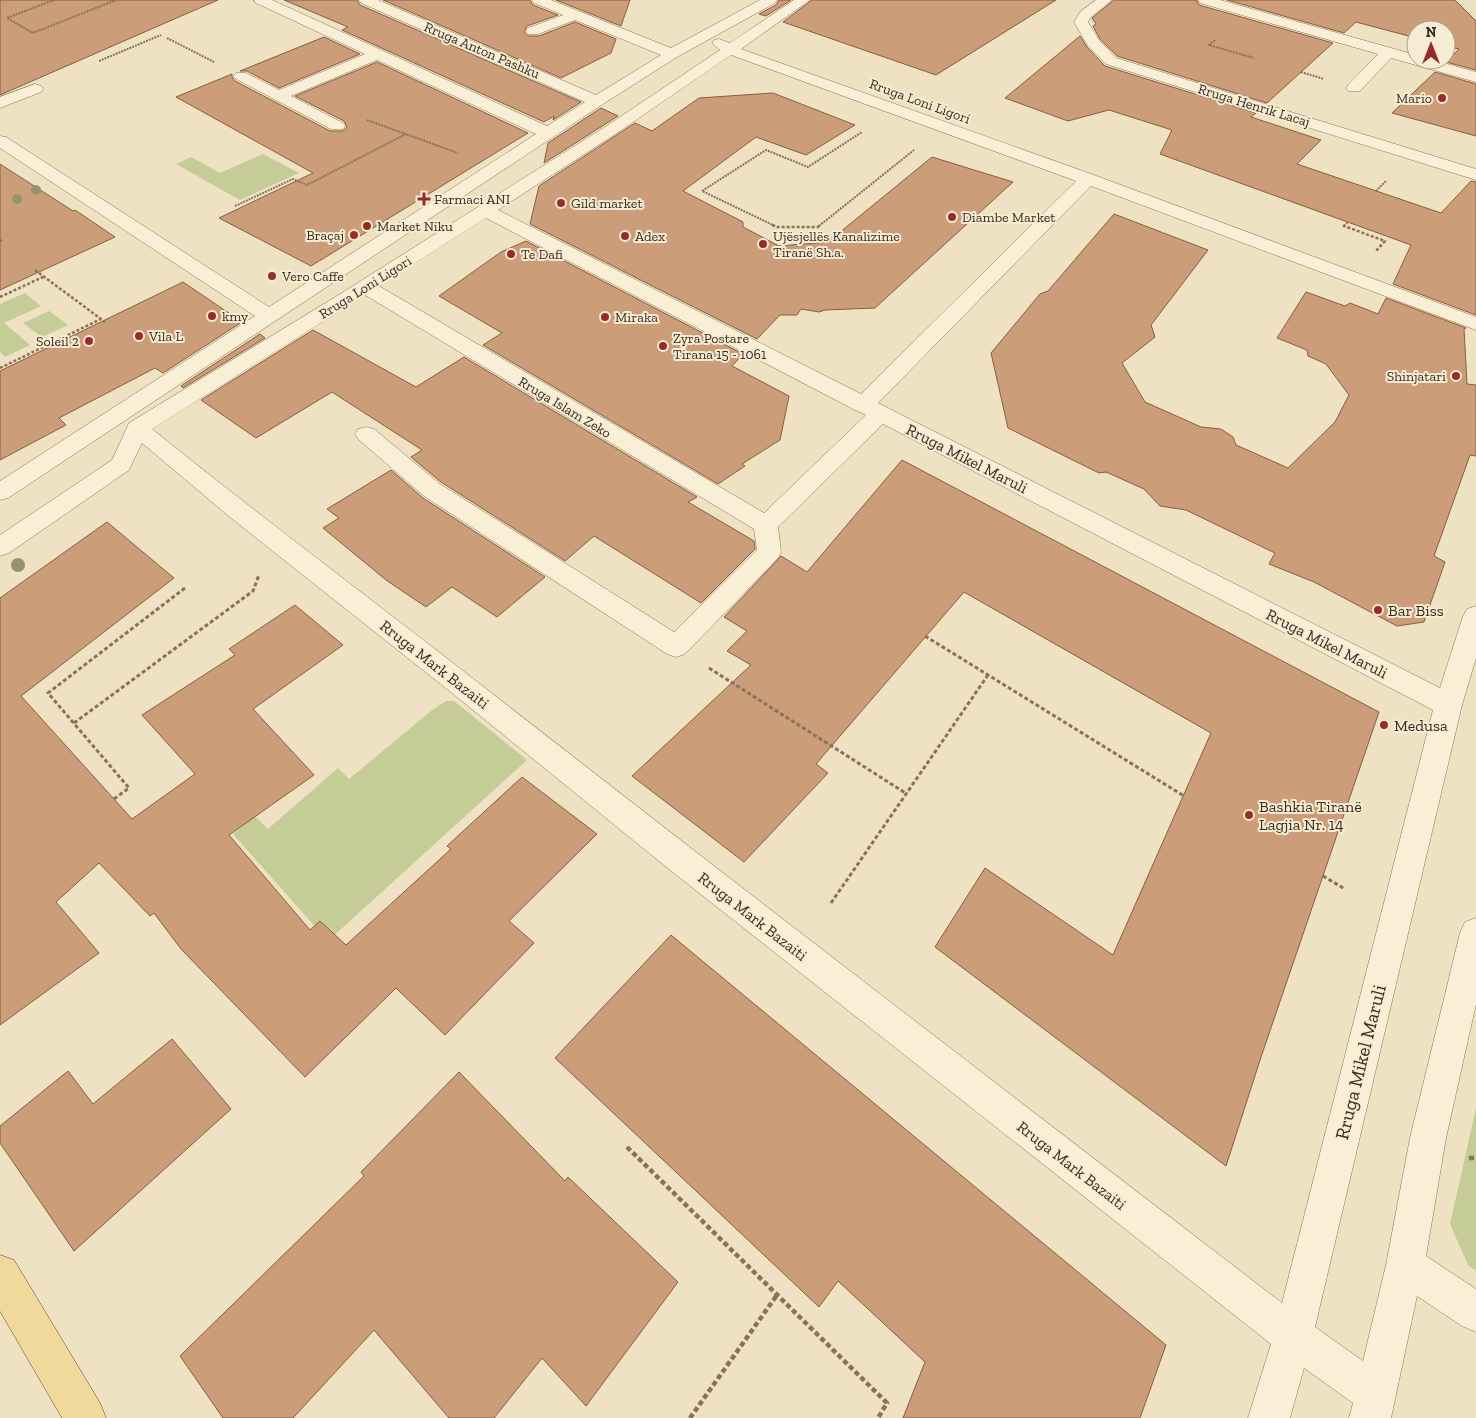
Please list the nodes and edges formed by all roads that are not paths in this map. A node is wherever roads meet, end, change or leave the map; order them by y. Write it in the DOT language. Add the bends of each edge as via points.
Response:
graph roads {
  1 [pos="261,0"];
  2 [pos="366,0"];
  3 [pos="539,0"];
  4 [pos="770,0"];
  5 [pos="803,0"];
  6 [pos="1105,0"];
  7 [pos="1205,0"];
  8 [pos="575,15"];
  9 [pos="533,32"];
  10 [pos="707,36"];
  11 [pos="746,38"];
  12 [pos="763,43"];
  13 [pos="731,50"];
  14 [pos="1388,52"];
  15 [pos="378,54"];
  16 [pos="672,54"];
  17 [pos="241,76"];
  18 [pos="1476,77"];
  19 [pos="1354,88"];
  20 [pos="35,89"];
  21 [pos="278,96"];
  22 [pos="597,101"];
  23 [pos="0,103"];
  24 [pos="337,126"];
  25 [pos="548,133"];
  26 [pos="0,141"];
  27 [pos="1090,171"];
  28 [pos="1476,175"];
  29 [pos="486,210"];
  30 [pos="1411,281"];
  31 [pos="366,287"];
  32 [pos="269,316"];
  33 [pos="1476,324"];
  34 [pos="872,409"];
  35 [pos="138,428"];
  36 [pos="366,434"];
  37 [pos="0,492"];
  38 [pos="766,525"];
  39 [pos="0,547"];
  40 [pos="1476,616"];
  41 [pos="1448,705"];
  42 [pos="1476,933"];
  43 [pos="1405,1265"];
  44 [pos="0,1274"];
  45 [pos="1476,1312"];
  46 [pos="1293,1336"];
  47 [pos="1373,1406"];
  48 [pos="85,1418"];
  49 [pos="1269,1418"];
  1 -- 15 [label="street"];
  2 -- 22 [label="street, Rruga Anton Pashku"];
  3 -- 8 [label="street"];
  4 -- 10 [label="street, Rruga Loni Ligori"];
  5 -- 11 [label="street, Rruga Loni Ligori"];
  6 -- 28 [label="street, Rruga Henrik Lacaj" via="1085,15 1082,22 1089,38 1111,61"];
  7 -- 14 [label="street"];
  8 -- 9 [label="street"];
  8 -- 16 [label="street"];
  10 -- 11 [label="street"];
  10 -- 13 [label="street"];
  10 -- 16 [label="street, Rruga Loni Ligori"];
  11 -- 12 [label="street"];
  11 -- 13 [label="street, Rruga Loni Ligori"];
  13 -- 27 [label="street"];
  13 -- 29 [label="street, Rruga Loni Ligori"];
  14 -- 18 [label="street"];
  14 -- 19 [label="street"];
  15 -- 21 [label="street"];
  15 -- 25 [label="street"];
  16 -- 22 [label="street, Rruga Loni Ligori"];
  17 -- 21 [label="street"];
  20 -- 23 [label="street"];
  21 -- 24 [label="street"];
  22 -- 25 [label="street, Rruga Loni Ligori"];
  25 -- 32 [label="street, Rruga Loni Ligori"];
  26 -- 32 [label="street"];
  27 -- 30 [label="street"];
  27 -- 33 [label="street"];
  27 -- 34 [label="street"];
  29 -- 31 [label="street, Rruga Loni Ligori"];
  29 -- 34 [label="street, Rruga Mikel Maruli"];
  31 -- 35 [label="street, Rruga Loni Ligori"];
  31 -- 38 [label="street, Rruga Islam Zeko"];
  32 -- 37 [label="street, Rruga Loni Ligori"];
  34 -- 38 [label="street"];
  34 -- 41 [label="street, Rruga Mikel Maruli"];
  35 -- 39 [label="street" via="121,465"];
  35 -- 46 [label="street, Rruga Mark Bazaiti" via="239,512 676,856"];
  36 -- 38 [label="street" via="432,490 676,647 769,552"];
  40 -- 41 [label="street, Rruga Mikel Maruli"];
  41 -- 46 [label="street, Rruga Mikel Maruli"];
  42 -- 43 [label="street" via="1428,1138"];
  43 -- 45 [label="street"];
  43 -- 47 [label="street"];
  44 -- 48 [label="main road"];
  46 -- 47 [label="street, Rruga Mark Bazaiti"];
  46 -- 49 [label="street, Rruga Mikel Maruli"];
}
